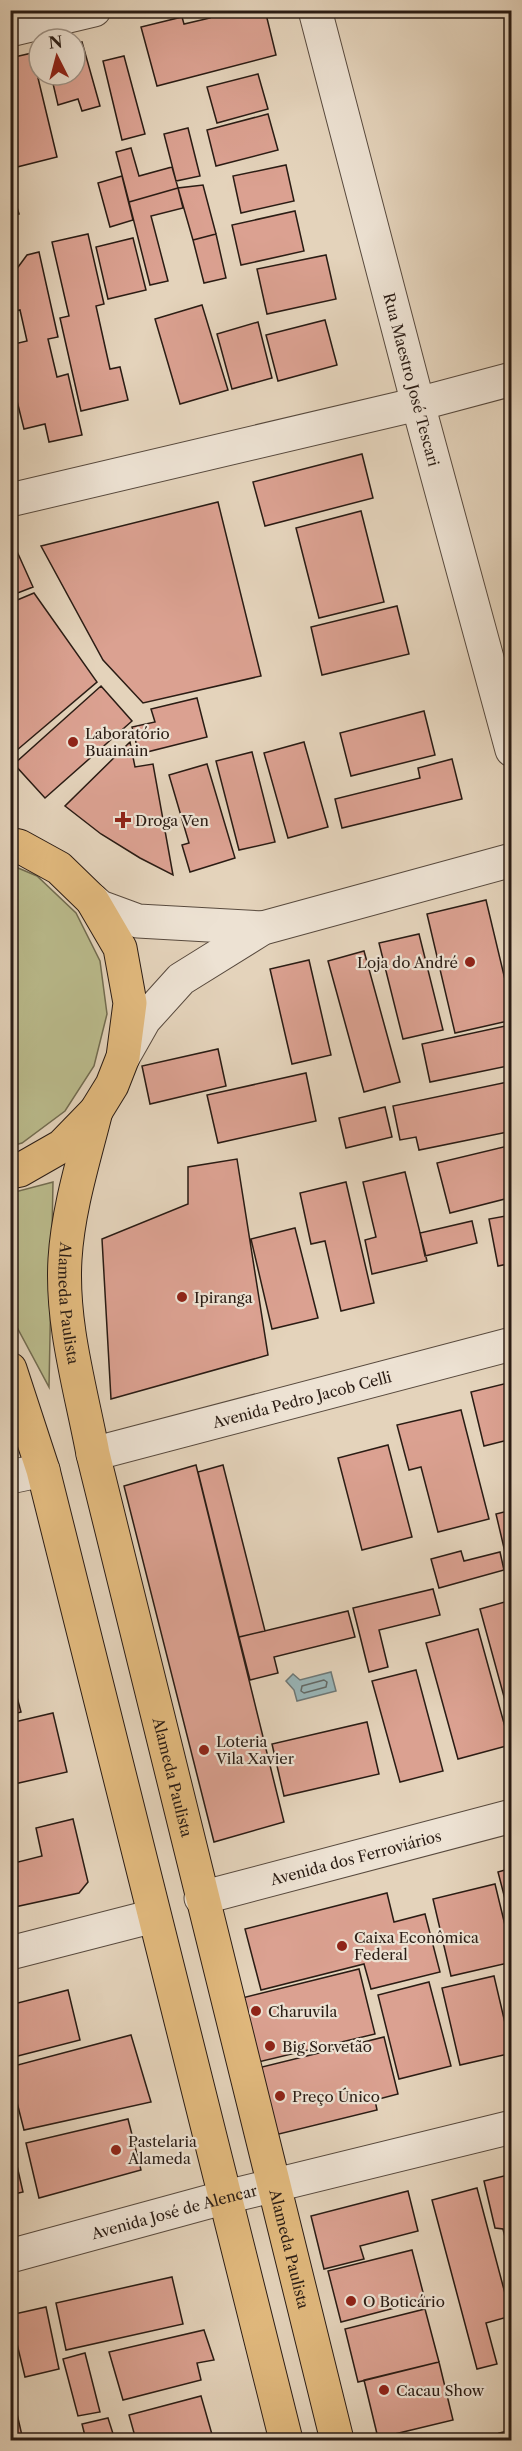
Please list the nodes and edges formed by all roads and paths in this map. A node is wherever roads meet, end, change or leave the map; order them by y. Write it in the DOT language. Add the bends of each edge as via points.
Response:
graph roads {
  1 [pos="94,10"];
  2 [pos="315,10"];
  3 [pos="10,30"];
  4 [pos="512,379"];
  5 [pos="418,404"];
  6 [pos="10,500"];
  7 [pos="512,750"];
  8 [pos="13,842"];
  9 [pos="512,860"];
  10 [pos="92,900"];
  11 [pos="263,928"];
  12 [pos="123,1058"];
  13 [pos="96,1111"];
  14 [pos="10,1172"];
  15 [pos="512,1344"];
  16 [pos="10,1369"];
  17 [pos="93,1454"];
  18 [pos="43,1470"];
  19 [pos="10,1478"];
  20 [pos="512,1816"];
  21 [pos="201,1898"];
  22 [pos="154,1916"];
  23 [pos="10,1953"];
  24 [pos="512,2127"];
  25 [pos="273,2186"];
  26 [pos="226,2197"];
  27 [pos="10,2256"];
  28 [pos="286,2440"];
  29 [pos="337,2440"];
  1 -- 3 [label="street"];
  2 -- 5 [label="street, Rua Maestro José Tescari"];
  4 -- 5 [label="street"];
  5 -- 6 [label="street"];
  5 -- 7 [label="street, Rua Maestro José Tescari"];
  8 -- 10 [label="main road" via="59,868"];
  9 -- 11 [label="street"];
  10 -- 11 [label="street" via="100,907 138,921"];
  10 -- 12 [label="main road" via="120,948 130,1003"];
  11 -- 12 [label="street" via="181,979 144,1020"];
  12 -- 13 [label="main road"];
  13 -- 14 [label="main road" via="62,1146"];
  13 -- 17 [label="main road, Alameda Paulista" via="74,1196 65,1259 67,1321"];
  15 -- 17 [label="street, Avenida Pedro Jacob Celli"];
  16 -- 18 [label="main road"];
  17 -- 21 [label="main road, Alameda Paulista"];
  18 -- 19 [label="street"];
  18 -- 22 [label="main road"];
  20 -- 21 [label="street, Avenida dos Ferroviários"];
  21 -- 25 [label="main road, Alameda Paulista"];
  22 -- 23 [label="street"];
  22 -- 26 [label="main road"];
  24 -- 25 [label="street, Avenida José de Alencar"];
  25 -- 26 [label="street, Avenida José de Alencar"];
  25 -- 29 [label="main road, Alameda Paulista"];
  26 -- 27 [label="street, Avenida José de Alencar"];
  26 -- 28 [label="main road"];
}
